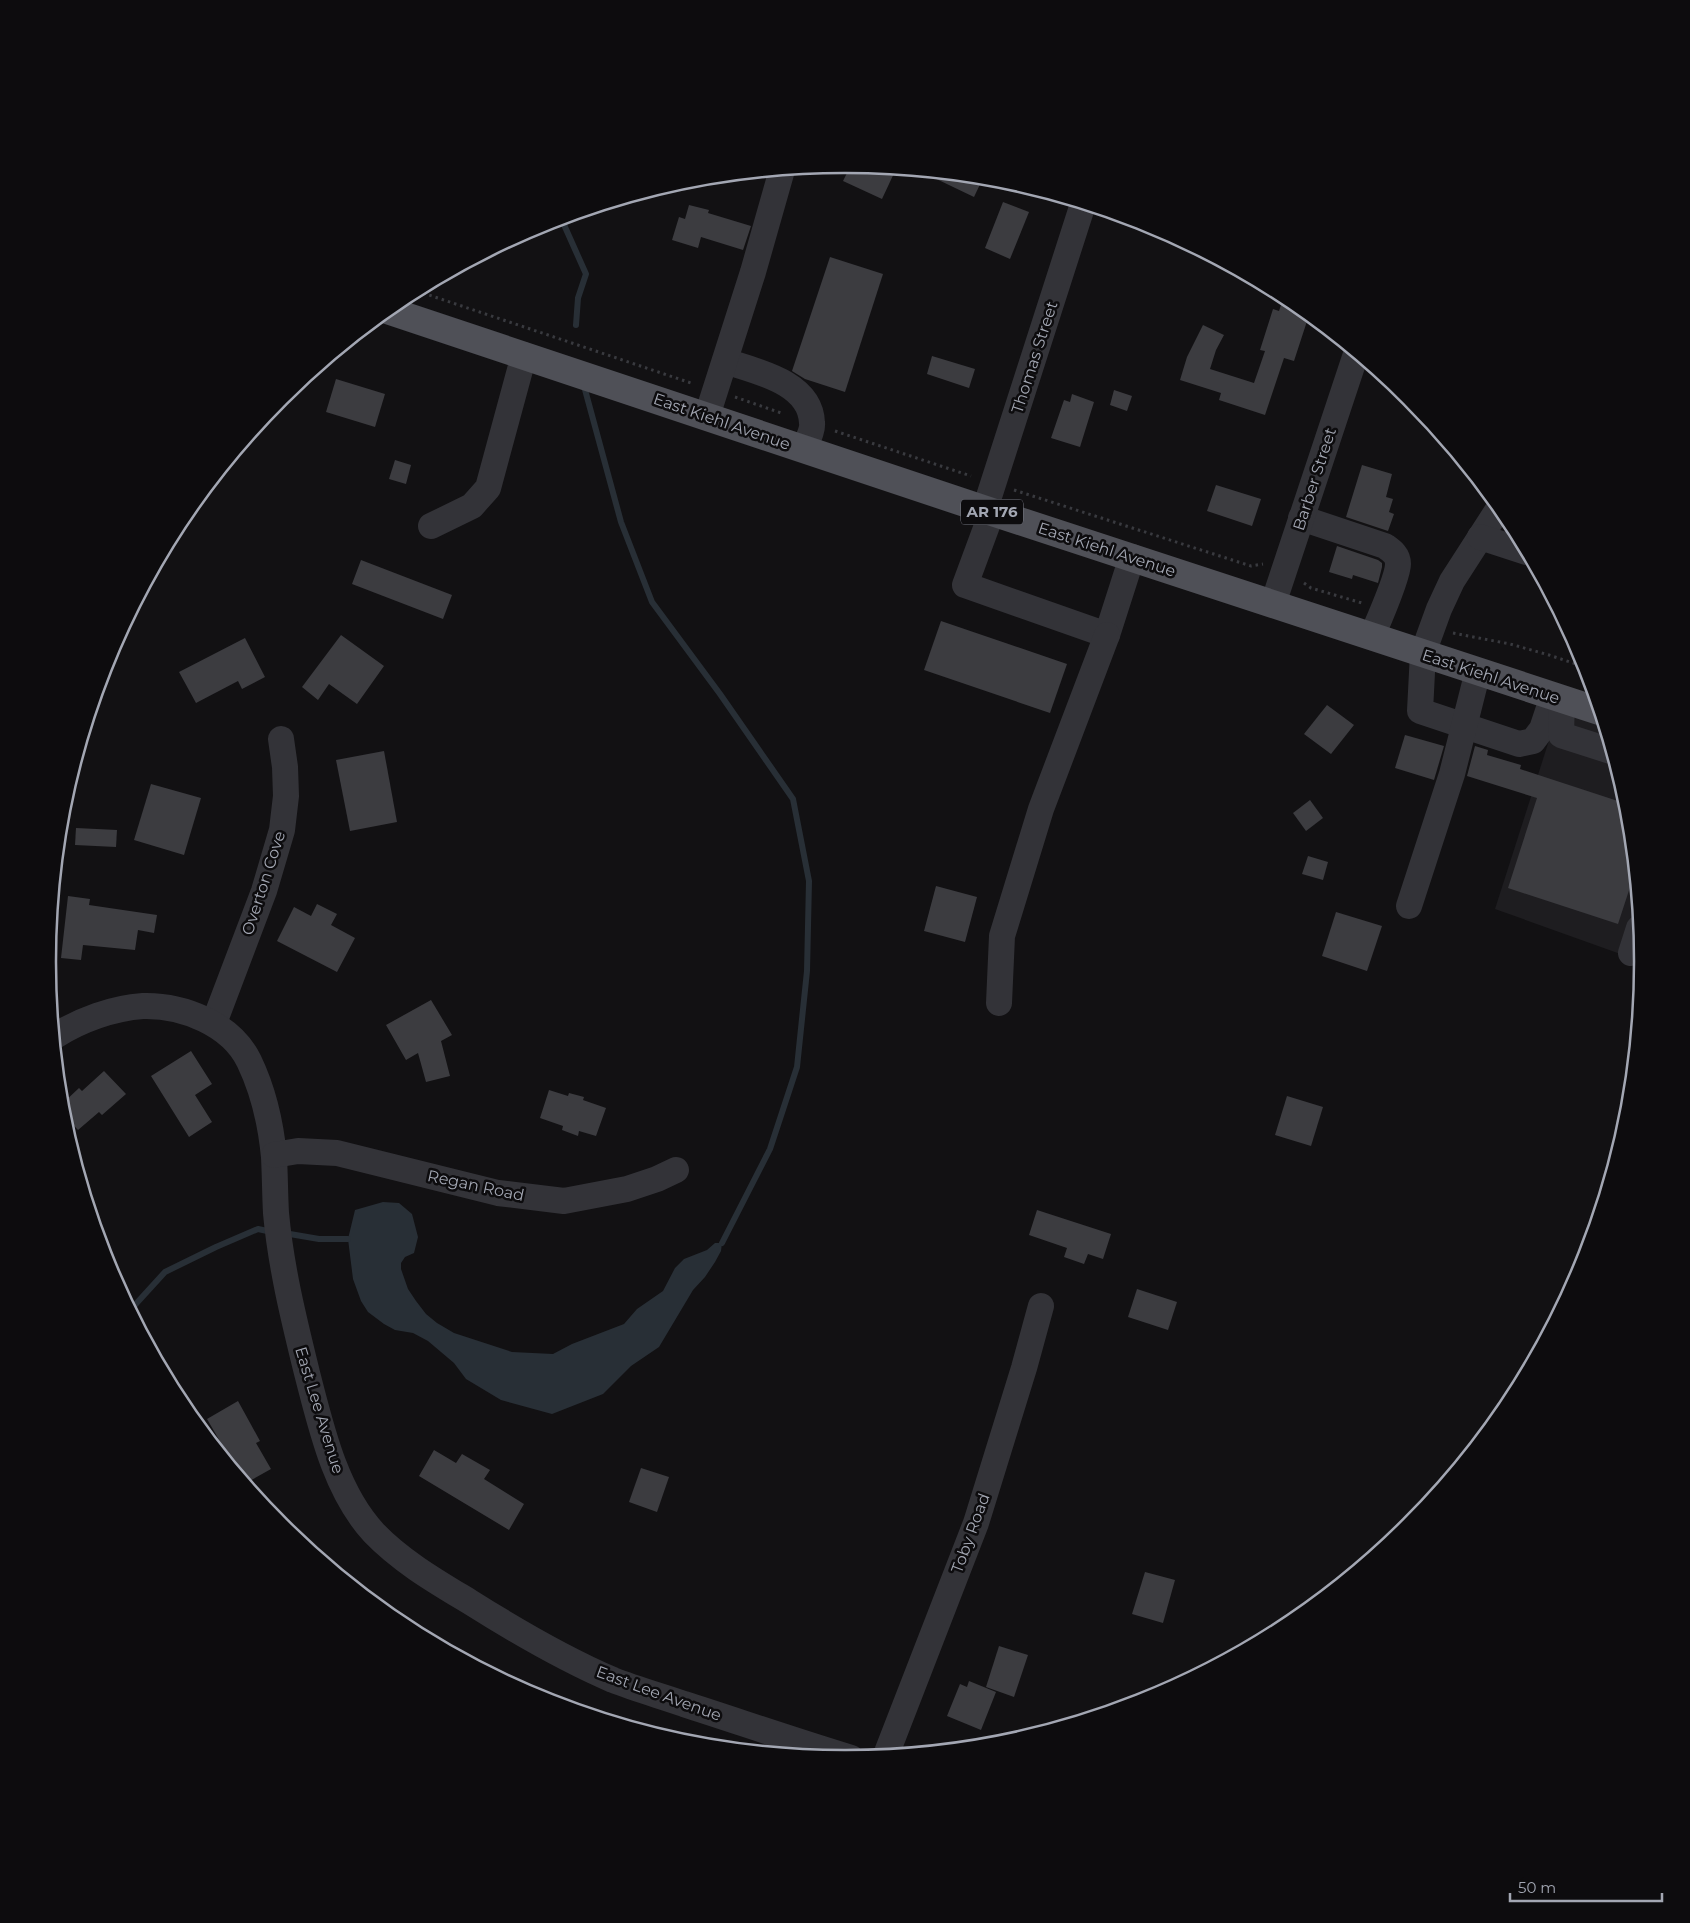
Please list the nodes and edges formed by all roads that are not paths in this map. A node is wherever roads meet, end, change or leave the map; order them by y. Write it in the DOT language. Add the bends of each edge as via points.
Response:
graph roads {
  1 [pos="780,175"];
  2 [pos="1082,210"];
  3 [pos="397,313"];
  4 [pos="524,355"];
  5 [pos="1354,359"];
  6 [pos="725,361"];
  7 [pos="707,416"];
  8 [pos="804,449"];
  9 [pos="988,511"];
  10 [pos="1495,515"];
  11 [pos="1302,518"];
  12 [pos="431,526"];
  13 [pos="1480,537"];
  14 [pos="1517,549"];
  15 [pos="1132,558"];
  16 [pos="1273,604"];
  17 [pos="1107,635"];
  18 [pos="1372,636"];
  19 [pos="1423,653"];
  20 [pos="1478,672"];
  21 [pos="1557,698"];
  22 [pos="1593,710"];
  23 [pos="1464,727"];
  24 [pos="281,739"];
  25 [pos="1605,749"];
  26 [pos="1409,906"];
  27 [pos="1633,945"];
  28 [pos="1631,952"];
  29 [pos="999,1003"];
  30 [pos="214,1023"];
  31 [pos="60,1033"];
  32 [pos="274,1155"];
  33 [pos="676,1170"];
  34 [pos="1041,1306"];
  35 [pos="888,1749"];
  36 [pos="826,1750"];
  1 -- 6 [label="street"];
  2 -- 9 [label="street, Thomas Street"];
  3 -- 4 [label="main road, East Kiehl Avenue / AR 176"];
  4 -- 7 [label="main road, East Kiehl Avenue / AR 176"];
  4 -- 12 [label="street" via="488,488 472,506"];
  5 -- 11 [label="street, Barber Street"];
  6 -- 7 [label="street"];
  6 -- 8 [label="street" via="776,377 804,397 813,423"];
  7 -- 8 [label="main road, East Kiehl Avenue / AR 176"];
  8 -- 9 [label="main road, East Kiehl Avenue / AR 176"];
  9 -- 15 [label="main road, East Kiehl Avenue / AR 176"];
  9 -- 17 [label="street, Thomas Street" via="965,585"];
  10 -- 13 [label="street"];
  11 -- 16 [label="street, Barber Street"];
  11 -- 18 [label="street" via="1385,546 1396,556 1395,577"];
  13 -- 14 [label="street"];
  13 -- 19 [label="street" via="1452,581"];
  15 -- 16 [label="main road, East Kiehl Avenue / AR 176"];
  15 -- 17 [label="street"];
  16 -- 18 [label="main road, East Kiehl Avenue / AR 176"];
  17 -- 29 [label="street" via="1041,809 1002,936"];
  18 -- 19 [label="main road, East Kiehl Avenue / AR 176"];
  19 -- 20 [label="main road, East Kiehl Avenue / AR 176"];
  19 -- 23 [label="street" via="1420,711"];
  20 -- 21 [label="main road, East Kiehl Avenue / AR 176"];
  20 -- 23 [label="street"];
  21 -- 22 [label="main road, East Kiehl Avenue / AR 176"];
  21 -- 23 [label="street" via="1533,741 1519,744"];
  21 -- 25 [label="street" via="1561,735"];
  23 -- 26 [label="street"];
  24 -- 30 [label="street, Overton Cove" via="286,796 282,830 264,891"];
  27 -- 28 [label="street"];
  30 -- 31 [label="street, East Lee Avenue" via="182,1012 143,1006 87,1019"];
  30 -- 32 [label="street, East Lee Avenue" via="236,1042 248,1059 266,1110"];
  32 -- 33 [label="street, Regan Road" via="298,1151 337,1153 498,1193 564,1201 627,1189"];
  32 -- 36 [label="street, East Lee Avenue" via="276,1213 290,1306 314,1398 346,1490 374,1532 407,1562 493,1616 535,1641 613,1679"];
  34 -- 35 [label="street, Toby Road" via="976,1523"];
}
